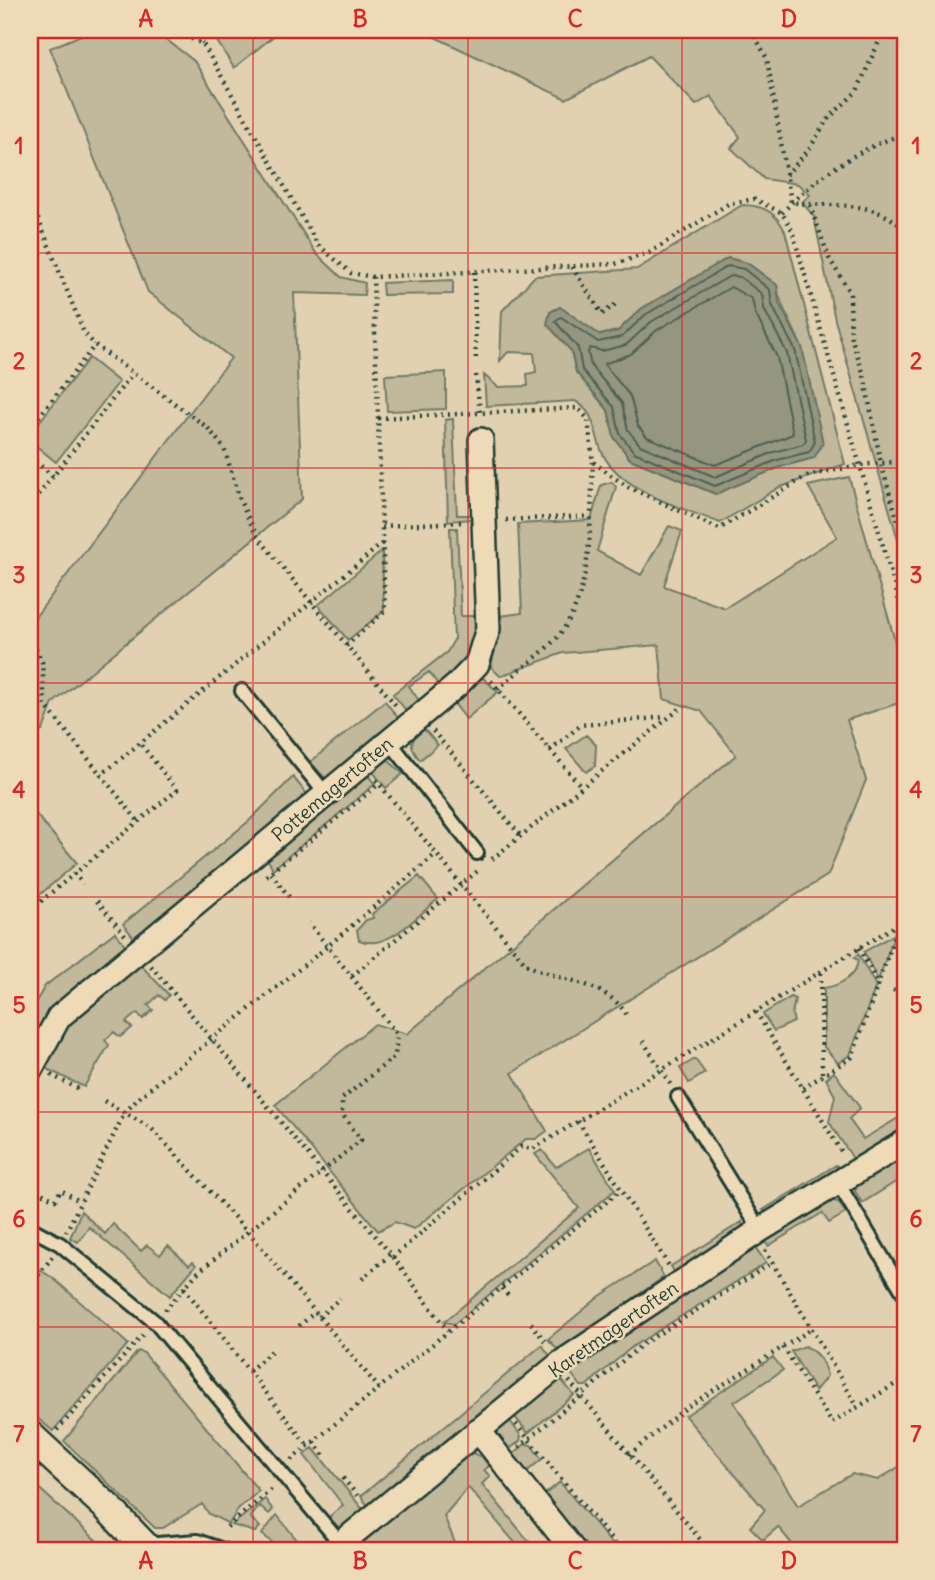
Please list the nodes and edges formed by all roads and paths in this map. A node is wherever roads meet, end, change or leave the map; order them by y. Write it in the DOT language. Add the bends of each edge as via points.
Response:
graph roads {
  1 [pos="45,30"];
  2 [pos="172,30"];
  3 [pos="195,30"];
  4 [pos="752,30"];
  5 [pos="884,30"];
  6 [pos="30,38"];
  7 [pos="203,44"];
  8 [pos="905,134"];
  9 [pos="786,176"];
  10 [pos="30,199"];
  11 [pos="791,202"];
  12 [pos="810,205"];
  13 [pos="782,213"];
  14 [pos="905,230"];
  15 [pos="571,266"];
  16 [pos="474,272"];
  17 [pos="373,277"];
  18 [pos="616,304"];
  19 [pos="95,345"];
  20 [pos="476,362"];
  21 [pos="133,373"];
  22 [pos="476,375"];
  23 [pos="480,411"];
  24 [pos="378,418"];
  25 [pos="30,428"];
  26 [pos="481,440"];
  27 [pos="30,457"];
  28 [pos="905,461"];
  29 [pos="593,462"];
  30 [pos="880,464"];
  31 [pos="860,466"];
  32 [pos="53,476"];
  33 [pos="30,506"];
  34 [pos="383,543"];
  35 [pos="905,545"];
  36 [pos="311,603"];
  37 [pos="905,622"];
  38 [pos="30,636"];
  39 [pos="346,646"];
  40 [pos="477,664"];
  41 [pos="498,689"];
  42 [pos="242,691"];
  43 [pos="682,707"];
  44 [pos="668,717"];
  45 [pos="416,720"];
  46 [pos="390,742"];
  47 [pos="140,743"];
  48 [pos="550,750"];
  49 [pos="100,776"];
  50 [pos="379,784"];
  51 [pos="580,785"];
  52 [pos="326,794"];
  53 [pos="138,821"];
  54 [pos="520,835"];
  55 [pos="255,853"];
  56 [pos="436,853"];
  57 [pos="477,853"];
  58 [pos="74,873"];
  59 [pos="83,884"];
  60 [pos="462,885"];
  61 [pos="290,898"];
  62 [pos="97,901"];
  63 [pos="905,908"];
  64 [pos="30,910"];
  65 [pos="309,923"];
  66 [pos="900,923"];
  67 [pos="328,946"];
  68 [pos="859,948"];
  69 [pos="138,951"];
  70 [pos="821,972"];
  71 [pos="352,976"];
  72 [pos="880,986"];
  73 [pos="893,990"];
  74 [pos="900,993"];
  75 [pos="756,1012"];
  76 [pos="626,1014"];
  77 [pos="210,1039"];
  78 [pos="643,1041"];
  79 [pos="35,1070"];
  80 [pos="662,1070"];
  81 [pos="822,1077"];
  82 [pos="803,1088"];
  83 [pos="81,1090"];
  84 [pos="678,1097"];
  85 [pos="104,1101"];
  86 [pos="125,1112"];
  87 [pos="578,1121"];
  88 [pos="905,1142"];
  89 [pos="322,1172"];
  90 [pos="846,1178"];
  91 [pos="30,1187"];
  92 [pos="621,1190"];
  93 [pos="81,1202"];
  94 [pos="30,1228"];
  95 [pos="248,1232"];
  96 [pos="757,1232"];
  97 [pos="64,1236"];
  98 [pos="55,1252"];
  99 [pos="392,1256"];
  100 [pos="772,1263"];
  101 [pos="362,1279"];
  102 [pos="679,1282"];
  103 [pos="30,1286"];
  104 [pos="502,1287"];
  105 [pos="184,1288"];
  106 [pos="905,1295"];
  107 [pos="340,1298"];
  108 [pos="510,1298"];
  109 [pos="317,1314"];
  110 [pos="155,1322"];
  111 [pos="299,1326"];
  112 [pos="905,1328"];
  113 [pos="812,1329"];
  114 [pos="448,1331"];
  115 [pos="905,1339"];
  116 [pos="783,1347"];
  117 [pos="275,1348"];
  118 [pos="557,1367"];
  119 [pos="249,1371"];
  120 [pos="905,1378"];
  121 [pos="379,1388"];
  122 [pos="580,1395"];
  123 [pos="857,1406"];
  124 [pos="504,1409"];
  125 [pos="478,1430"];
  126 [pos="528,1439"];
  127 [pos="314,1442"];
  128 [pos="309,1446"];
  129 [pos="34,1449"];
  130 [pos="629,1455"];
  131 [pos="326,1457"];
  132 [pos="503,1461"];
  133 [pos="282,1474"];
  134 [pos="227,1527"];
  135 [pos="337,1547"];
  136 [pos="145,1548"];
  137 [pos="223,1550"];
  138 [pos="573,1550"];
  139 [pos="620,1550"];
  140 [pos="709,1550"];
  1 -- 6 [label="path"];
  2 -- 7 [label="path"];
  3 -- 7 [label="path"];
  4 -- 9 [label="path" via="767,59"];
  5 -- 9 [label="path" via="857,91 827,120"];
  7 -- 17 [label="path" via="318,245 351,273"];
  8 -- 11 [label="path" via="859,153"];
  9 -- 11 [label="path"];
  10 -- 19 [label="path" via="84,333"];
  11 -- 12 [label="path"];
  11 -- 13 [label="path"];
  12 -- 14 [label="path" via="832,203 882,211"];
  12 -- 30 [label="path" via="829,258 850,292 851,337 864,375"];
  13 -- 15 [label="path" via="754,199 728,204 635,259"];
  13 -- 31 [label="path" via="792,230"];
  15 -- 16 [label="path"];
  15 -- 18 [label="path" via="602,314"];
  16 -- 17 [label="path"];
  16 -- 20 [label="path"];
  17 -- 24 [label="path"];
  19 -- 21 [label="path"];
  19 -- 25 [label="path"];
  21 -- 32 [label="path"];
  21 -- 36 [label="path" via="208,428 224,448 257,536"];
  22 -- 23 [label="path"];
  23 -- 24 [label="path"];
  23 -- 26 [label="path"];
  23 -- 29 [label="path" via="578,408 588,419"];
  24 -- 34 [label="path"];
  26 -- 40 [label="street" via="488,629"];
  27 -- 32 [label="path"];
  28 -- 30 [label="path"];
  29 -- 31 [label="path" via="626,486 719,529 807,476"];
  29 -- 41 [label="path" via="583,585 571,617 558,636"];
  30 -- 31 [label="path"];
  30 -- 35 [label="path"];
  31 -- 37 [label="path"];
  32 -- 33 [label="path"];
  34 -- 36 [label="path"];
  34 -- 39 [label="path" via="385,611"];
  36 -- 39 [label="path"];
  36 -- 47 [label="path"];
  38 -- 49 [label="path" via="42,662 45,705"];
  39 -- 45 [label="path"];
  40 -- 41 [label="path"];
  40 -- 45 [label="street, Pottemagertoften"];
  41 -- 48 [label="path"];
  42 -- 52 [label="lane"];
  43 -- 44 [label="path"];
  44 -- 48 [label="path" via="581,725"];
  44 -- 51 [label="path"];
  45 -- 46 [label="street, Pottemagertoften"];
  45 -- 54 [label="path"];
  46 -- 52 [label="street, Pottemagertoften"];
  46 -- 57 [label="lane"];
  47 -- 49 [label="path"];
  47 -- 53 [label="path" via="177,790"];
  48 -- 51 [label="path"];
  49 -- 53 [label="path"];
  50 -- 56 [label="path"];
  51 -- 54 [label="path"];
  52 -- 55 [label="street, Pottemagertoften"];
  53 -- 58 [label="path"];
  54 -- 60 [label="path"];
  55 -- 61 [label="path"];
  55 -- 69 [label="street, Pottemagertoften"];
  56 -- 60 [label="path"];
  56 -- 67 [label="path"];
  58 -- 59 [label="path"];
  58 -- 64 [label="path"];
  60 -- 71 [label="path"];
  60 -- 76 [label="path" via="526,964 543,974 602,990"];
  62 -- 69 [label="path"];
  63 -- 66 [label="path"];
  65 -- 67 [label="path"];
  66 -- 68 [label="path"];
  66 -- 72 [label="path"];
  67 -- 71 [label="path"];
  67 -- 77 [label="path"];
  68 -- 70 [label="path"];
  68 -- 72 [label="path"];
  69 -- 77 [label="path"];
  69 -- 79 [label="street, Pottemagertoften" via="59,1017"];
  70 -- 75 [label="path"];
  70 -- 81 [label="path"];
  71 -- 89 [label="path" via="397,1034 395,1056 342,1098 342,1114 361,1140"];
  72 -- 81 [label="path" via="852,1057"];
  73 -- 74 [label="path"];
  75 -- 80 [label="path"];
  75 -- 82 [label="path"];
  77 -- 86 [label="path"];
  77 -- 89 [label="path"];
  78 -- 80 [label="path"];
  79 -- 83 [label="path"];
  80 -- 84 [label="path"];
  80 -- 87 [label="path"];
  81 -- 82 [label="path"];
  82 -- 90 [label="path"];
  84 -- 96 [label="lane"];
  85 -- 86 [label="path"];
  86 -- 93 [label="path"];
  86 -- 95 [label="path" via="151,1128"];
  87 -- 92 [label="path"];
  87 -- 99 [label="path" via="533,1149 521,1147"];
  88 -- 90 [label="street, Karetmagertoften"];
  89 -- 95 [label="path"];
  89 -- 99 [label="path"];
  90 -- 96 [label="street, Karetmagertoften"];
  90 -- 106 [label="lane"];
  91 -- 93 [label="path" via="55,1200 61,1190"];
  92 -- 102 [label="path"];
  92 -- 104 [label="path"];
  93 -- 97 [label="path"];
  94 -- 110 [label="lane, Karetmagertoften" via="60,1244"];
  95 -- 105 [label="path"];
  95 -- 109 [label="path"];
  96 -- 100 [label="path"];
  96 -- 102 [label="street, Karetmagertoften"];
  98 -- 103 [label="path"];
  99 -- 101 [label="path"];
  99 -- 114 [label="path"];
  100 -- 113 [label="path"];
  100 -- 122 [label="path" via="644,1343"];
  102 -- 118 [label="street, Karetmagertoften"];
  104 -- 108 [label="path"];
  104 -- 114 [label="path"];
  105 -- 110 [label="path"];
  105 -- 119 [label="path"];
  107 -- 109 [label="path"];
  109 -- 111 [label="path"];
  109 -- 121 [label="path"];
  110 -- 129 [label="path"];
  110 -- 133 [label="lane, Karetmagertoften"];
  112 -- 115 [label="path" via="900,1331"];
  113 -- 116 [label="path"];
  113 -- 123 [label="path"];
  114 -- 121 [label="path"];
  116 -- 123 [label="path" via="832,1423"];
  116 -- 130 [label="path" via="687,1406"];
  117 -- 119 [label="path"];
  118 -- 122 [label="path"];
  118 -- 124 [label="street, Karetmagertoften"];
  119 -- 128 [label="path"];
  120 -- 123 [label="path"];
  121 -- 127 [label="path"];
  122 -- 126 [label="path"];
  122 -- 130 [label="path"];
  124 -- 125 [label="street, Karetmagertoften"];
  124 -- 126 [label="path"];
  125 -- 132 [label="street"];
  125 -- 135 [label="street, Karetmagertoften"];
  126 -- 132 [label="path"];
  126 -- 139 [label="path"];
  127 -- 128 [label="path"];
  127 -- 131 [label="path"];
  128 -- 133 [label="path"];
  129 -- 136 [label="street"];
  130 -- 140 [label="path"];
  132 -- 138 [label="street"];
  133 -- 134 [label="path"];
  133 -- 135 [label="lane, Karetmagertoften"];
  136 -- 137 [label="lane" via="197,1541"];
}
